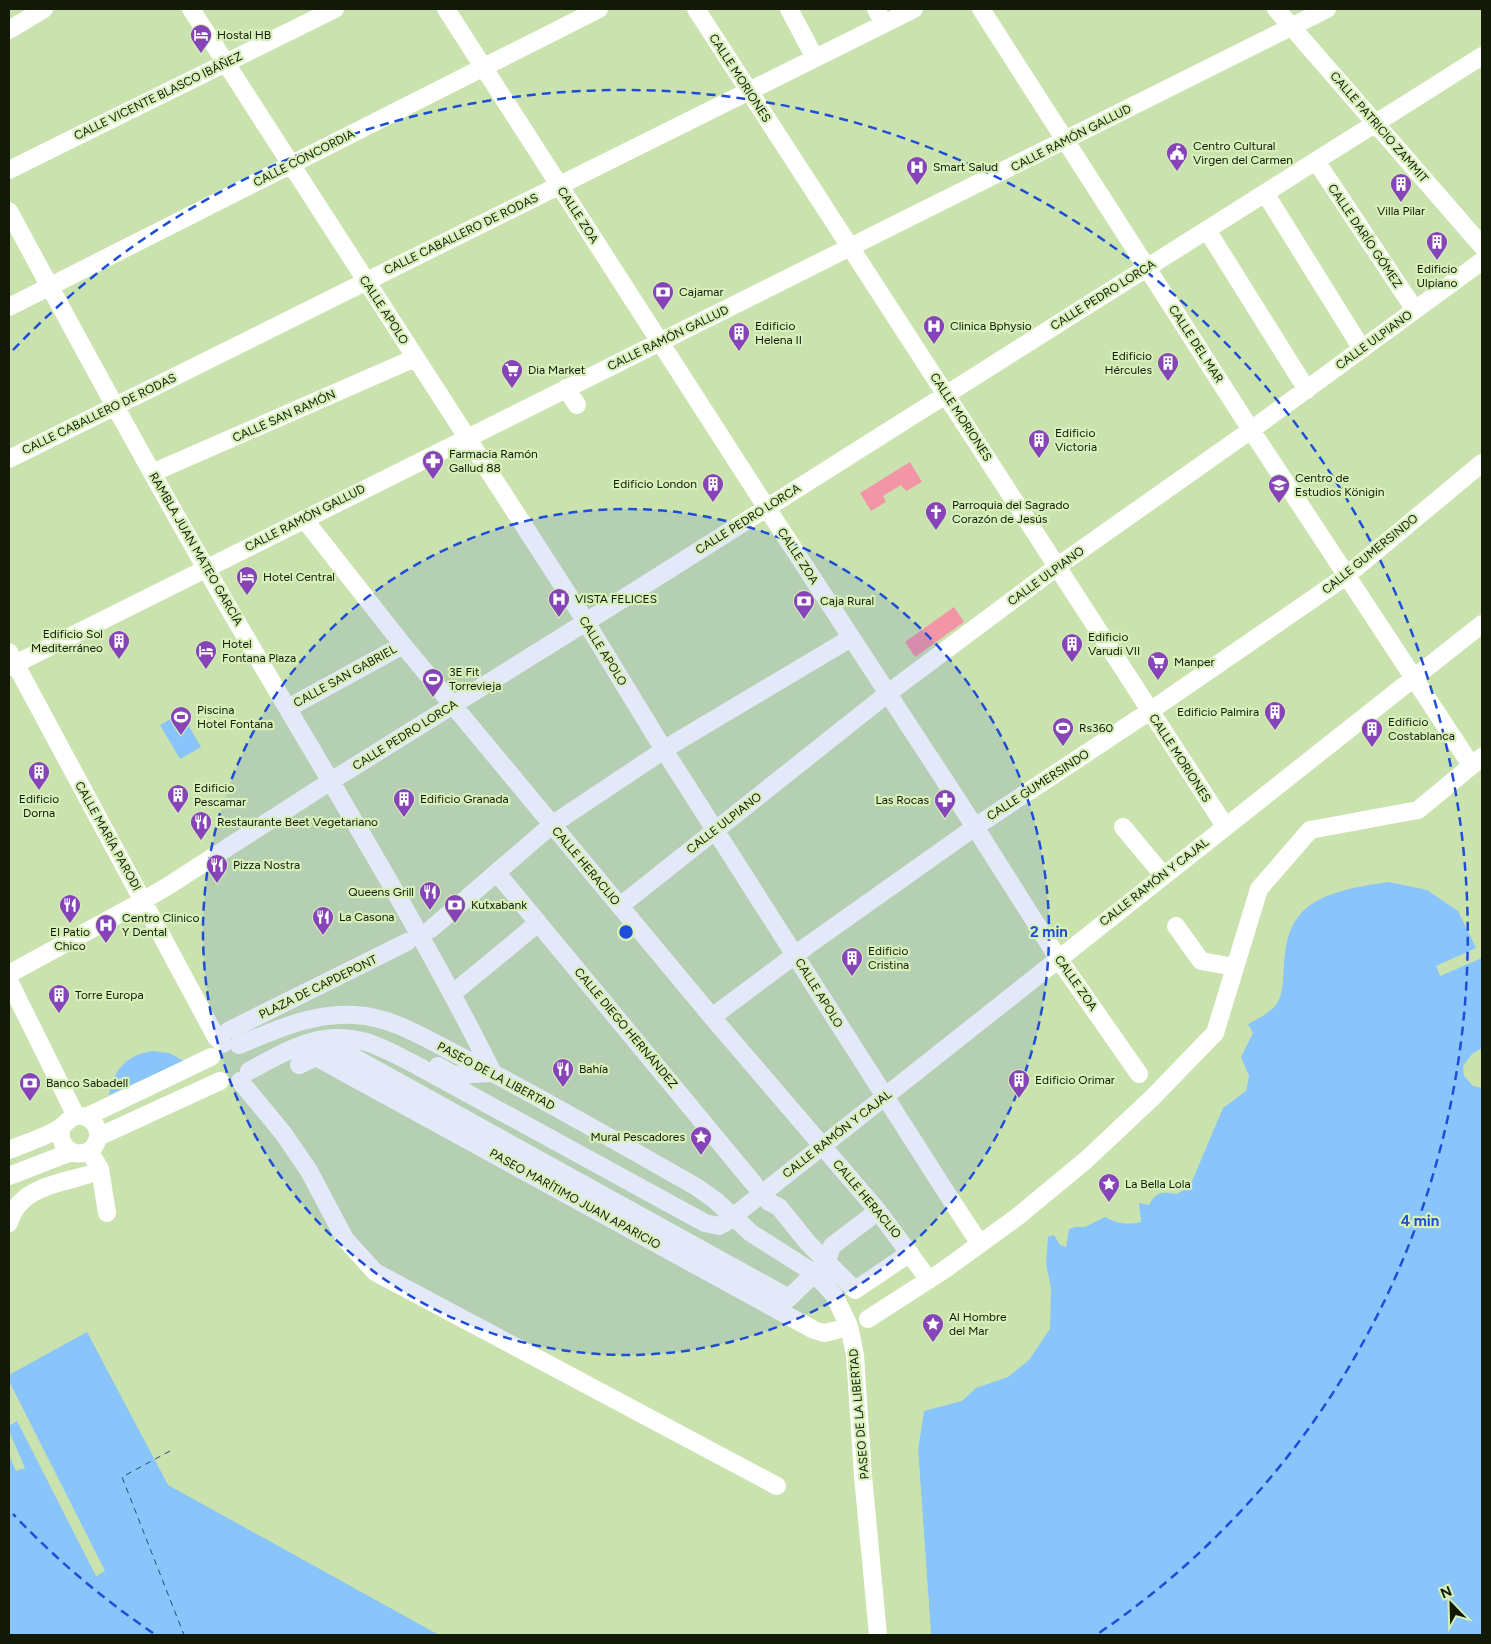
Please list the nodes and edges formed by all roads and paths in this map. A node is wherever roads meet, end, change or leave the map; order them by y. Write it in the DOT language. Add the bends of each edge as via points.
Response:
graph roads {
  1 [pos="44,9"];
  2 [pos="191,9"];
  3 [pos="335,9"];
  4 [pos="446,9"];
  5 [pos="598,9"];
  6 [pos="696,9"];
  7 [pos="789,9"];
  8 [pos="914,9"];
  9 [pos="981,9"];
  10 [pos="1276,9"];
  11 [pos="1327,9"];
  12 [pos="880,16"];
  13 [pos="1292,27"];
  14 [pos="9,30"];
  15 [pos="1482,56"];
  16 [pos="815,58"];
  17 [pos="226,63"];
  18 [pos="483,67"];
  19 [pos="1184,81"];
  20 [pos="749,91"];
  21 [pos="1376,123"];
  22 [pos="1066,141"];
  23 [pos="1316,161"];
  24 [pos="291,164"];
  25 [pos="9,170"];
  26 [pos="559,185"];
  27 [pos="1265,193"];
  28 [pos="9,211"];
  29 [pos="1207,230"];
  30 [pos="1482,246"];
  31 [pos="850,247"];
  32 [pos="1482,261"];
  33 [pos="1147,267"];
  34 [pos="366,281"];
  35 [pos="49,286"];
  36 [pos="9,307"];
  37 [pos="1415,310"];
  38 [pos="660,342"];
  39 [pos="1362,349"];
  40 [pos="415,358"];
  41 [pos="566,388"];
  42 [pos="1307,390"];
  43 [pos="946,394"];
  44 [pos="577,405"];
  45 [pos="114,407"];
  46 [pos="1252,430"];
  47 [pos="466,438"];
  48 [pos="9,459"];
  49 [pos="1482,463"];
  50 [pos="152,473"];
  51 [pos="767,508"];
  52 [pos="304,519"];
  53 [pos="1058,566"];
  54 [pos="206,568"];
  55 [pos="1346,576"];
  56 [pos="586,622"];
  57 [pos="1482,624"];
  58 [pos="851,638"];
  59 [pos="402,645"];
  60 [pos="11,661"];
  61 [pos="1414,678"];
  62 [pos="887,694"];
  63 [pos="453,705"];
  64 [pos="288,708"];
  65 [pos="1150,711"];
  66 [pos="673,744"];
  67 [pos="655,756"];
  68 [pos="1477,761"];
  69 [pos="331,781"];
  70 [pos="1225,826"];
  71 [pos="975,827"];
  72 [pos="1123,827"];
  73 [pos="715,830"];
  74 [pos="497,873"];
  75 [pos="1163,875"];
  76 [pos="144,901"];
  77 [pos="620,906"];
  78 [pos="538,923"];
  79 [pos="1176,926"];
  80 [pos="419,936"];
  81 [pos="795,955"];
  82 [pos="1058,958"];
  83 [pos="1235,967"];
  84 [pos="9,974"];
  85 [pos="9,981"];
  86 [pos="452,994"];
  87 [pos="712,1017"];
  88 [pos="230,1040"];
  89 [pos="211,1057"];
  90 [pos="316,1057"];
  91 [pos="298,1065"];
  92 [pos="416,1065"];
  93 [pos="493,1073"];
  94 [pos="1139,1074"];
  95 [pos="245,1076"];
  96 [pos="220,1081"];
  97 [pos="885,1096"];
  98 [pos="75,1120"];
  99 [pos="822,1146"];
  100 [pos="86,1147"];
  101 [pos="9,1150"];
  102 [pos="87,1175"];
  103 [pos="9,1176"];
  104 [pos="754,1184"];
  105 [pos="769,1202"];
  106 [pos="878,1211"];
  107 [pos="107,1213"];
  108 [pos="733,1217"];
  109 [pos="9,1223"];
  110 [pos="980,1244"];
  111 [pos="910,1253"];
  112 [pos="820,1267"];
  113 [pos="929,1280"];
  114 [pos="868,1319"];
  115 [pos="837,1330"];
  116 [pos="777,1486"];
  117 [pos="878,1635"];
  1 -- 14 [label="street"];
  2 -- 17 [label="street, CALLE APOLO"];
  3 -- 17 [label="street, CALLE VICENTE BLASCO IBÁÑEZ"];
  4 -- 18 [label="street, CALLE ZOA"];
  5 -- 18 [label="street, CALLE CONCORDIA"];
  6 -- 20 [label="street, CALLE MORIONES"];
  7 -- 16 [label="street"];
  8 -- 12 [label="street, CALLE CABALLERO DE RODAS"];
  9 -- 22 [label="street, CALLE DEL MAR"];
  10 -- 13 [label="street, CALLE PATRICIO ZAMMIT"];
  11 -- 13 [label="street, CALLE RAMÓN GALLUD"];
  12 -- 16 [label="street, CALLE CABALLERO DE RODAS"];
  13 -- 19 [label="street, CALLE RAMÓN GALLUD"];
  13 -- 21 [label="street, CALLE PATRICIO ZAMMIT"];
  15 -- 21 [label="street, CALLE PEDRO LORCA"];
  16 -- 20 [label="street, CALLE CABALLERO DE RODAS"];
  17 -- 24 [label="street, CALLE APOLO"];
  17 -- 25 [label="street, CALLE VICENTE BLASCO IBÁÑEZ"];
  18 -- 24 [label="street, CALLE CONCORDIA"];
  18 -- 26 [label="street, CALLE ZOA"];
  19 -- 22 [label="street, CALLE RAMÓN GALLUD"];
  19 -- 22 [label="street" via="1178,90 1134,116 1083,139"];
  20 -- 26 [label="street, CALLE CABALLERO DE RODAS"];
  20 -- 31 [label="street, CALLE MORIONES"];
  21 -- 23 [label="street, CALLE PEDRO LORCA"];
  21 -- 30 [label="street, CALLE PATRICIO ZAMMIT"];
  22 -- 31 [label="street, CALLE RAMÓN GALLUD"];
  22 -- 33 [label="street, CALLE DEL MAR"];
  23 -- 27 [label="street, CALLE PEDRO LORCA"];
  23 -- 37 [label="street, CALLE DARÍO GÓMEZ"];
  24 -- 34 [label="street, CALLE APOLO"];
  24 -- 35 [label="street, CALLE CONCORDIA"];
  26 -- 34 [label="street, CALLE CABALLERO DE RODAS"];
  26 -- 38 [label="street, CALLE ZOA"];
  27 -- 29 [label="street, CALLE PEDRO LORCA"];
  27 -- 39 [label="street"];
  28 -- 35 [label="street, RAMBLA JUAN MATEO GARCÍA"];
  29 -- 33 [label="street, CALLE PEDRO LORCA"];
  29 -- 42 [label="street"];
  31 -- 38 [label="street, CALLE RAMÓN GALLUD"];
  31 -- 43 [label="street, CALLE MORIONES"];
  32 -- 37 [label="street, CALLE ULPIANO"];
  33 -- 43 [label="street, CALLE PEDRO LORCA"];
  33 -- 46 [label="street, CALLE DEL MAR"];
  34 -- 40 [label="street, CALLE APOLO"];
  34 -- 45 [label="street, CALLE CABALLERO DE RODAS"];
  35 -- 36 [label="street, CALLE CONCORDIA"];
  35 -- 45 [label="street, RAMBLA JUAN MATEO GARCÍA"];
  37 -- 39 [label="street, CALLE ULPIANO"];
  38 -- 41 [label="street, CALLE RAMÓN GALLUD"];
  38 -- 51 [label="street, CALLE ZOA"];
  39 -- 42 [label="street, CALLE ULPIANO"];
  40 -- 47 [label="street, CALLE APOLO"];
  40 -- 50 [label="street, CALLE SAN RAMÓN"];
  41 -- 44 [label="street"];
  41 -- 47 [label="street, CALLE RAMÓN GALLUD"];
  42 -- 46 [label="street, CALLE ULPIANO"];
  43 -- 51 [label="street, CALLE PEDRO LORCA"];
  43 -- 53 [label="street, CALLE MORIONES"];
  45 -- 48 [label="street, CALLE CABALLERO DE RODAS"];
  45 -- 50 [label="street, RAMBLA JUAN MATEO GARCÍA"];
  46 -- 53 [label="street, CALLE ULPIANO"];
  46 -- 55 [label="street, CALLE DEL MAR"];
  47 -- 52 [label="street, CALLE RAMÓN GALLUD"];
  47 -- 56 [label="street, CALLE APOLO"];
  49 -- 55 [label="street, CALLE GUMERSINDO"];
  50 -- 54 [label="street, RAMBLA JUAN MATEO GARCÍA"];
  51 -- 56 [label="street, CALLE PEDRO LORCA"];
  51 -- 58 [label="street, CALLE ZOA"];
  52 -- 54 [label="street, CALLE RAMÓN GALLUD"];
  52 -- 59 [label="street, CALLE HERACLIO"];
  53 -- 62 [label="street, CALLE ULPIANO"];
  53 -- 65 [label="street, CALLE MORIONES"];
  54 -- 60 [label="street, CALLE RAMÓN GALLUD"];
  54 -- 64 [label="street, RAMBLA JUAN MATEO GARCÍA"];
  55 -- 61 [label="street, CALLE DEL MAR"];
  55 -- 65 [label="street, CALLE GUMERSINDO"];
  56 -- 63 [label="street, CALLE PEDRO LORCA"];
  56 -- 73 [label="street, CALLE APOLO"];
  57 -- 61 [label="street, CALLE RAMÓN Y CAJAL"];
  58 -- 62 [label="street, CALLE ZOA"];
  58 -- 66 [label="street"];
  59 -- 63 [label="street, CALLE HERACLIO"];
  59 -- 64 [label="street, CALLE SAN GABRIEL"];
  60 -- 76 [label="street, CALLE MARÍA PARODI"];
  61 -- 68 [label="street"];
  61 -- 70 [label="street, CALLE RAMÓN Y CAJAL"];
  62 -- 71 [label="street, CALLE ZOA"];
  62 -- 73 [label="street, CALLE ULPIANO"];
  63 -- 69 [label="street, CALLE PEDRO LORCA"];
  63 -- 77 [label="street, CALLE HERACLIO"];
  64 -- 69 [label="street, RAMBLA JUAN MATEO GARCÍA"];
  65 -- 70 [label="street, CALLE MORIONES"];
  65 -- 71 [label="street, CALLE GUMERSINDO"];
  67 -- 74 [label="street, PLAZA DE CAPDEPONT" via="553,825"];
  68 -- 83 [label="street" via="1418,810 1310,830 1259,888"];
  69 -- 76 [label="street, CALLE PEDRO LORCA"];
  69 -- 80 [label="street, RAMBLA JUAN MATEO GARCÍA"];
  70 -- 75 [label="street, CALLE RAMÓN Y CAJAL"];
  71 -- 81 [label="street, CALLE GUMERSINDO"];
  71 -- 82 [label="street, CALLE ZOA"];
  72 -- 75 [label="street"];
  73 -- 77 [label="street, CALLE ULPIANO"];
  73 -- 81 [label="street, CALLE APOLO"];
  74 -- 78 [label="street, CALLE DIEGO HERNÁNDEZ"];
  74 -- 80 [label="street, PLAZA DE CAPDEPONT"];
  75 -- 82 [label="street, CALLE RAMÓN Y CAJAL"];
  76 -- 84 [label="street, CALLE PEDRO LORCA"];
  76 -- 88 [label="street, CALLE MARÍA PARODI" via="216,1037"];
  77 -- 87 [label="street, CALLE HERACLIO"];
  78 -- 86 [label="street"];
  78 -- 104 [label="street, CALLE DIEGO HERNÁNDEZ"];
  79 -- 83 [label="street" via="1201,961"];
  80 -- 86 [label="street"];
  80 -- 88 [label="street, PLAZA DE CAPDEPONT"];
  81 -- 87 [label="street, CALLE GUMERSINDO"];
  81 -- 97 [label="street, CALLE APOLO"];
  82 -- 94 [label="street, CALLE ZOA"];
  82 -- 97 [label="street, CALLE RAMÓN Y CAJAL"];
  83 -- 110 [label="street" via="1214,1033 1086,1160"];
  85 -- 98 [label="street"];
  86 -- 93 [label="street"];
  87 -- 99 [label="street, CALLE HERACLIO"];
  88 -- 89 [label="street, PASEO DE LA LIBERTAD" via="214,1050"];
  88 -- 93 [label="street, PASEO DE LA LIBERTAD" via="306,1020 338,1014 355,1015 401,1026"];
  88 -- 95 [label="street" via="244,1048 250,1059"];
  89 -- 96 [label="street" via="211,1071"];
  89 -- 98 [label="street, PASEO DE LA LIBERTAD"];
  90 -- 91 [label="street"];
  90 -- 112 [label="street" via="344,1052 789,1298"];
  90 -- 115 [label="street, PASEO MARÍTIMO JUAN APARICIO" via="814,1330 824,1333"];
  92 -- 93 [label="street" via="435,1064 454,1075"];
  92 -- 95 [label="street" via="368,1043 333,1038 307,1043"];
  92 -- 108 [label="street" via="705,1223 719,1226"];
  93 -- 108 [label="street, PASEO DE LA LIBERTAD" via="695,1186"];
  95 -- 96 [label="street" via="234,1084"];
  95 -- 116 [label="street" via="309,1171 345,1238 375,1272"];
  96 -- 100 [label="street"];
  97 -- 99 [label="street, CALLE RAMÓN Y CAJAL"];
  97 -- 110 [label="street, CALLE APOLO"];
  98 -- 100 [label="street" via="95,1125"];
  98 -- 100 [label="street" via="61,1138 62,1144"];
  98 -- 101 [label="street, PASEO DE LA LIBERTAD"];
  99 -- 106 [label="street, CALLE HERACLIO"];
  99 -- 108 [label="street, CALLE RAMÓN Y CAJAL"];
  100 -- 103 [label="street"];
  100 -- 107 [label="street" via="100,1169"];
  102 -- 109 [label="street" via="32,1192 15,1207"];
  105 -- 112 [label="street" via="779,1208 808,1242"];
  106 -- 111 [label="street, CALLE HERACLIO"];
  106 -- 112 [label="street" via="832,1246"];
  108 -- 112 [label="street, PASEO DE LA LIBERTAD" via="751,1233"];
  110 -- 113 [label="street"];
  111 -- 112 [label="street" via="855,1290"];
  111 -- 113 [label="street, CALLE HERACLIO"];
  112 -- 117 [label="street, PASEO DE LA LIBERTAD" via="848,1326 855,1356"];
  113 -- 114 [label="street"];
}
